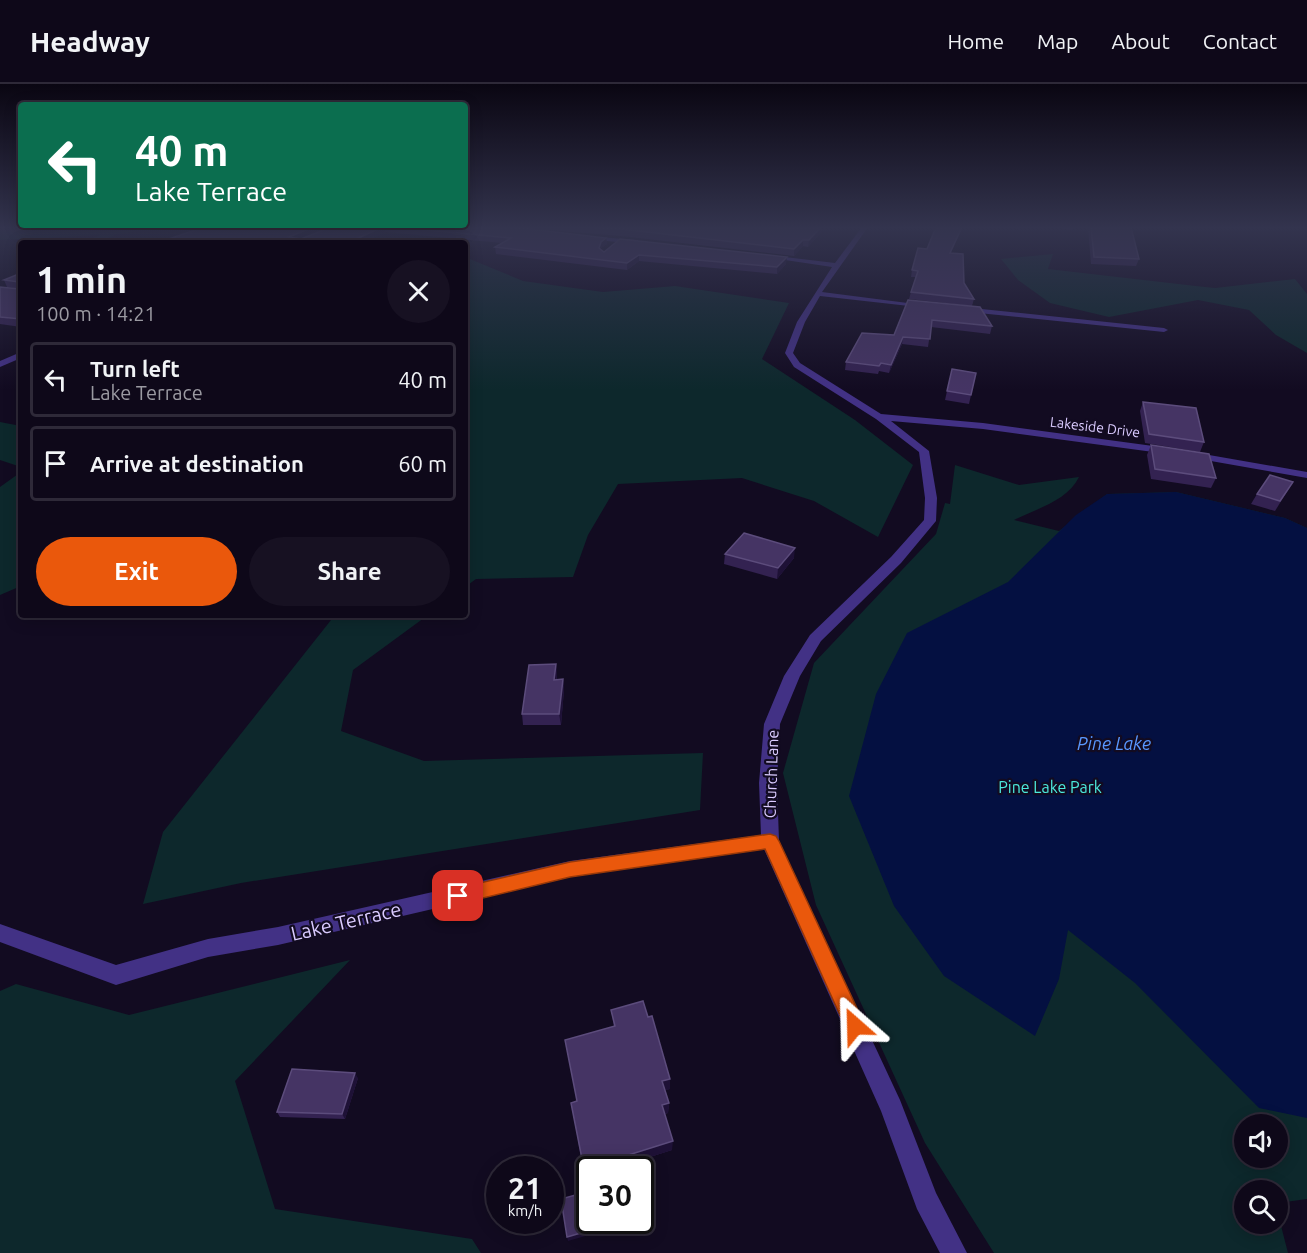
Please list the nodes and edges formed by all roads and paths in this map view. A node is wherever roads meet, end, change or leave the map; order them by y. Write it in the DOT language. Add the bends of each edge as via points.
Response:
graph roads {
  1 [pos="827,282"];
  2 [pos="819,294"];
  3 [pos="939,307"];
  4 [pos="951,308"];
  5 [pos="1164,330"];
  6 [pos="18,356"];
  7 [pos="0,364"];
  8 [pos="879,417"];
  9 [pos="1307,475"];
  10 [pos="770,841"];
  11 [pos="0,933"];
  12 [pos="954,1253"];
  1 -- 2 [label="street, Church Lane"];
  2 -- 3 [label="street"];
  2 -- 8 [label="street, Church Lane" via="802,319 789,353 797,365"];
  4 -- 5 [label="street"];
  6 -- 7 [label="street"];
  8 -- 9 [label="street, Lakeside Drive" via="983,426"];
  8 -- 10 [label="street, Church Lane" via="924,451 930,520 896,560 815,638 792,676 772,724"];
  10 -- 11 [label="street, Lake Terrace" via="570,869 278,936 208,948 116,975"];
  10 -- 12 [label="street, Church Lane" via="892,1108 926,1200"];
}
